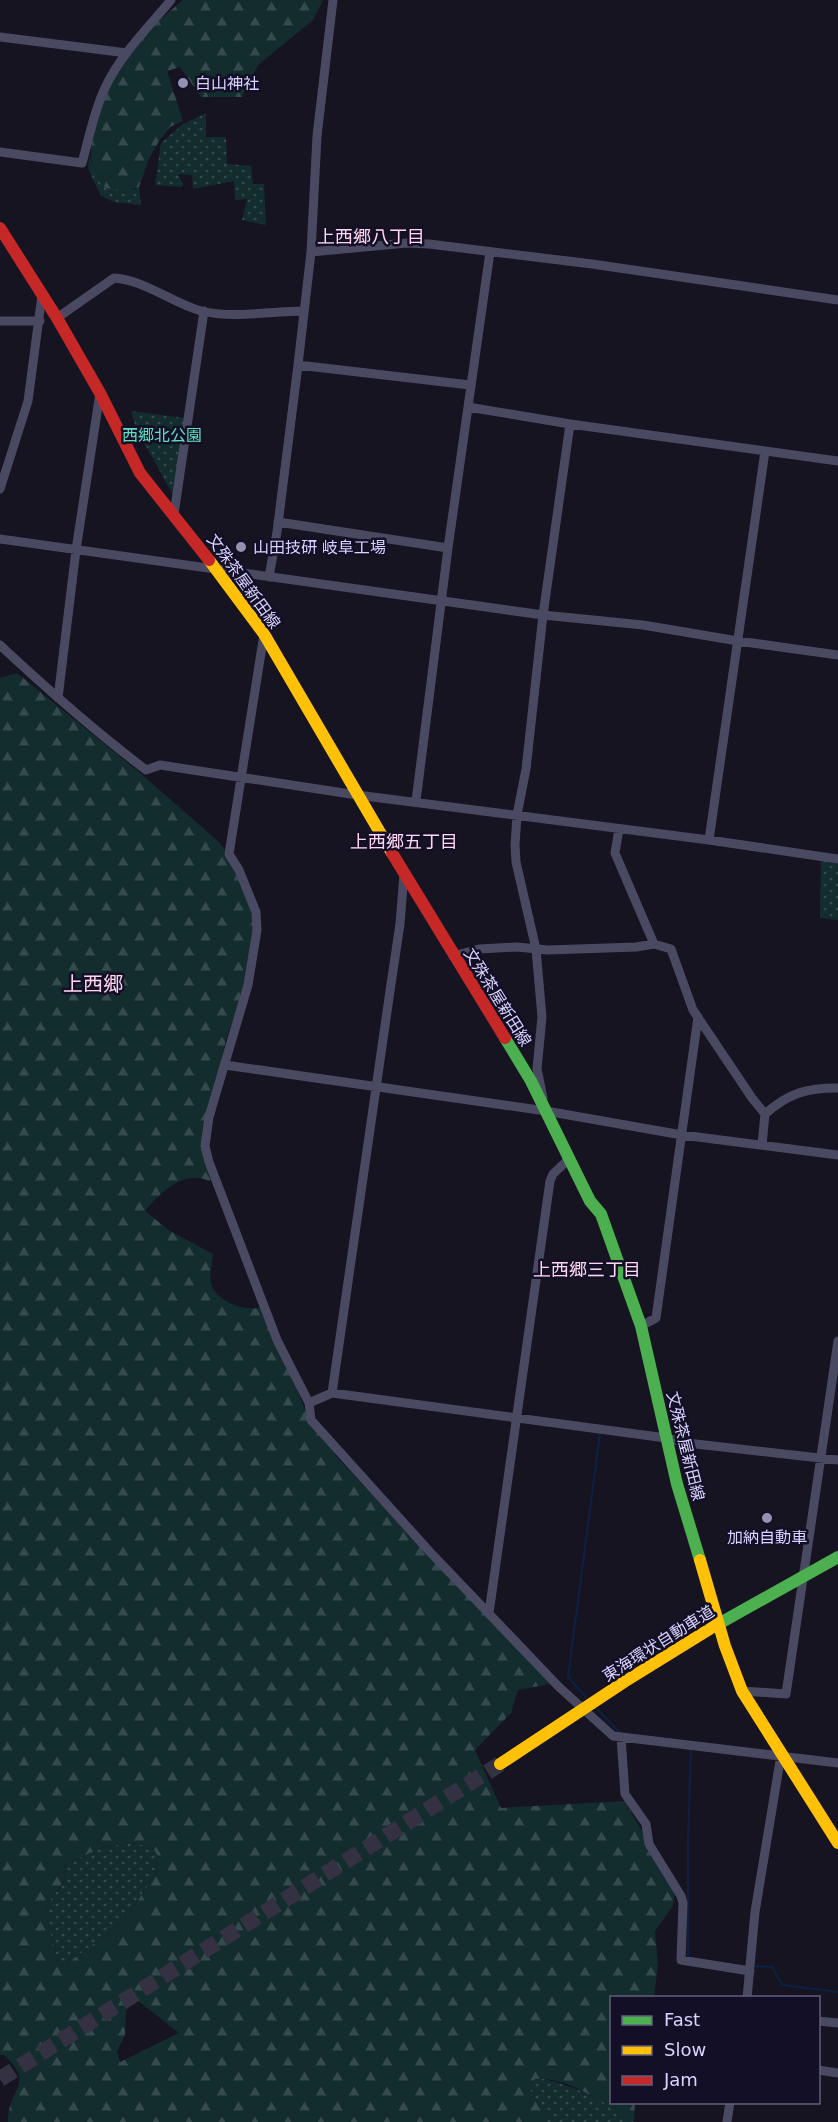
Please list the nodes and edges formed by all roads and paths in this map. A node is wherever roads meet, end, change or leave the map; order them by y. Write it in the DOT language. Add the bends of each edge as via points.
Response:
graph roads {
  1 [pos="171,0"];
  2 [pos="333,0"];
  3 [pos="0,37"];
  4 [pos="127,53"];
  5 [pos="0,152"];
  6 [pos="0,228"];
  7 [pos="311,252"];
  8 [pos="490,252"];
  9 [pos="42,295"];
  10 [pos="838,300"];
  11 [pos="204,311"];
  12 [pos="304,311"];
  13 [pos="57,318"];
  14 [pos="0,321"];
  15 [pos="40,321"];
  16 [pos="298,365"];
  17 [pos="470,386"];
  18 [pos="100,393"];
  19 [pos="468,407"];
  20 [pos="570,424"];
  21 [pos="765,451"];
  22 [pos="4,456"];
  23 [pos="838,461"];
  24 [pos="0,489"];
  25 [pos="174,514"];
  26 [pos="278,522"];
  27 [pos="0,539"];
  28 [pos="448,548"];
  29 [pos="76,550"];
  30 [pos="216,569"];
  31 [pos="269,577"];
  32 [pos="442,601"];
  33 [pos="543,615"];
  34 [pos="264,634"];
  35 [pos="738,641"];
  36 [pos="0,645"];
  37 [pos="838,655"];
  38 [pos="58,698"];
  39 [pos="242,778"];
  40 [pos="357,795"];
  41 [pos="416,801"];
  42 [pos="517,815"];
  43 [pos="619,829"];
  44 [pos="710,840"];
  45 [pos="838,859"];
  46 [pos="404,874"];
  47 [pos="654,944"];
  48 [pos="536,949"];
  49 [pos="453,956"];
  50 [pos="698,1017"];
  51 [pos="225,1065"];
  52 [pos="377,1088"];
  53 [pos="838,1088"];
  54 [pos="546,1112"];
  55 [pos="765,1114"];
  56 [pos="682,1135"];
  57 [pos="762,1145"];
  58 [pos="838,1155"];
  59 [pos="569,1159"];
  60 [pos="641,1326"];
  61 [pos="838,1341"];
  62 [pos="332,1393"];
  63 [pos="309,1403"];
  64 [pos="516,1419"];
  65 [pos="666,1438"];
  66 [pos="822,1457"];
  67 [pos="838,1460"];
  68 [pos="838,1557"];
  69 [pos="489,1613"];
  70 [pos="742,1691"];
  71 [pos="621,1737"];
  72 [pos="781,1755"];
  73 [pos="838,1763"];
  74 [pos="500,1764"];
  75 [pos="838,1843"];
  76 [pos="750,1971"];
  77 [pos="747,1996"];
  78 [pos="820,2020"];
  79 [pos="838,2023"];
  80 [pos="820,2070"];
  81 [pos="838,2073"];
  82 [pos="730,2104"];
  83 [pos="727,2122"];
  1 -- 4 [label="street"];
  2 -- 7 [label="street" via="317,136"];
  3 -- 4 [label="street"];
  4 -- 5 [label="street" via="104,89 82,163"];
  6 -- 9 [label="main road, 文殊茶屋新田線"];
  7 -- 8 [label="street" via="407,243"];
  7 -- 12 [label="street"];
  8 -- 10 [label="street"];
  8 -- 17 [label="street"];
  9 -- 13 [label="main road, 文殊茶屋新田線"];
  9 -- 15 [label="street"];
  11 -- 12 [label="street" via="235,315"];
  11 -- 13 [label="street" via="114,278"];
  11 -- 25 [label="street"];
  12 -- 16 [label="street"];
  13 -- 18 [label="main road, 文殊茶屋新田線"];
  14 -- 15 [label="street"];
  15 -- 22 [label="street" via="27,401"];
  16 -- 17 [label="street"];
  16 -- 26 [label="street"];
  17 -- 19 [label="street"];
  18 -- 25 [label="main road, 文殊茶屋新田線" via="140,472"];
  18 -- 29 [label="street"];
  19 -- 20 [label="street"];
  19 -- 28 [label="street"];
  20 -- 21 [label="street"];
  20 -- 33 [label="street"];
  21 -- 23 [label="street"];
  21 -- 35 [label="street"];
  22 -- 24 [label="street"];
  25 -- 30 [label="main road, 文殊茶屋新田線"];
  26 -- 28 [label="street"];
  26 -- 31 [label="street"];
  27 -- 29 [label="street"];
  28 -- 32 [label="street"];
  29 -- 30 [label="street"];
  29 -- 38 [label="street"];
  30 -- 31 [label="street"];
  30 -- 34 [label="main road, 文殊茶屋新田線"];
  31 -- 32 [label="street"];
  32 -- 33 [label="street"];
  32 -- 41 [label="street"];
  33 -- 35 [label="street" via="643,625"];
  33 -- 42 [label="street"];
  34 -- 39 [label="street"];
  34 -- 40 [label="main road, 文殊茶屋新田線"];
  35 -- 37 [label="street"];
  35 -- 44 [label="street"];
  36 -- 38 [label="street"];
  38 -- 39 [label="street" via="146,770 160,765"];
  39 -- 40 [label="street"];
  39 -- 51 [label="street" via="229,854 256,912 257,930 248,985"];
  40 -- 41 [label="street"];
  40 -- 46 [label="main road, 文殊茶屋新田線"];
  41 -- 42 [label="street"];
  42 -- 43 [label="street"];
  42 -- 48 [label="street" via="516,862"];
  43 -- 44 [label="street"];
  43 -- 47 [label="street" via="615,853"];
  44 -- 45 [label="street"];
  46 -- 49 [label="main road, 文殊茶屋新田線"];
  46 -- 52 [label="street"];
  47 -- 48 [label="street"];
  47 -- 50 [label="street" via="671,949"];
  48 -- 49 [label="street" via="479,949"];
  48 -- 54 [label="street" via="542,1017 537,1069"];
  49 -- 54 [label="main road, 文殊茶屋新田線"];
  50 -- 55 [label="street"];
  50 -- 56 [label="street"];
  51 -- 52 [label="street"];
  51 -- 63 [label="street" via="209,1116 205,1146 277,1340"];
  52 -- 54 [label="street"];
  52 -- 62 [label="street"];
  53 -- 55 [label="street" via="805,1090"];
  54 -- 56 [label="street"];
  54 -- 59 [label="main road, 文殊茶屋新田線"];
  55 -- 57 [label="street"];
  56 -- 57 [label="street"];
  56 -- 60 [label="street" via="656,1318"];
  57 -- 58 [label="street"];
  59 -- 60 [label="main road, 文殊茶屋新田線" via="601,1214"];
  59 -- 64 [label="street" via="550,1180"];
  60 -- 65 [label="main road, 文殊茶屋新田線"];
  61 -- 66 [label="street"];
  62 -- 63 [label="street"];
  62 -- 64 [label="street"];
  63 -- 69 [label="street" via="311,1420"];
  64 -- 65 [label="street"];
  64 -- 69 [label="street"];
  65 -- 66 [label="street"];
  65 -- 70 [label="main road, 文殊茶屋新田線" via="722,1637"];
  66 -- 67 [label="street"];
  66 -- 70 [label="street" via="786,1694"];
  68 -- 74 [label="main road, 東海環状自動車道" via="737,1613"];
  69 -- 71 [label="street" via="559,1687 613,1736"];
  70 -- 72 [label="main road, 文殊茶屋新田線"];
  71 -- 72 [label="street"];
  71 -- 76 [label="street" via="625,1794 646,1824 649,1844 675,1883 683,1903 681,1960"];
  72 -- 73 [label="street"];
  72 -- 75 [label="main road, 文殊茶屋新田線"];
  72 -- 76 [label="street" via="755,1912"];
  76 -- 77 [label="street"];
  78 -- 79 [label="street"];
  80 -- 81 [label="street"];
  82 -- 83 [label="street"];
}
